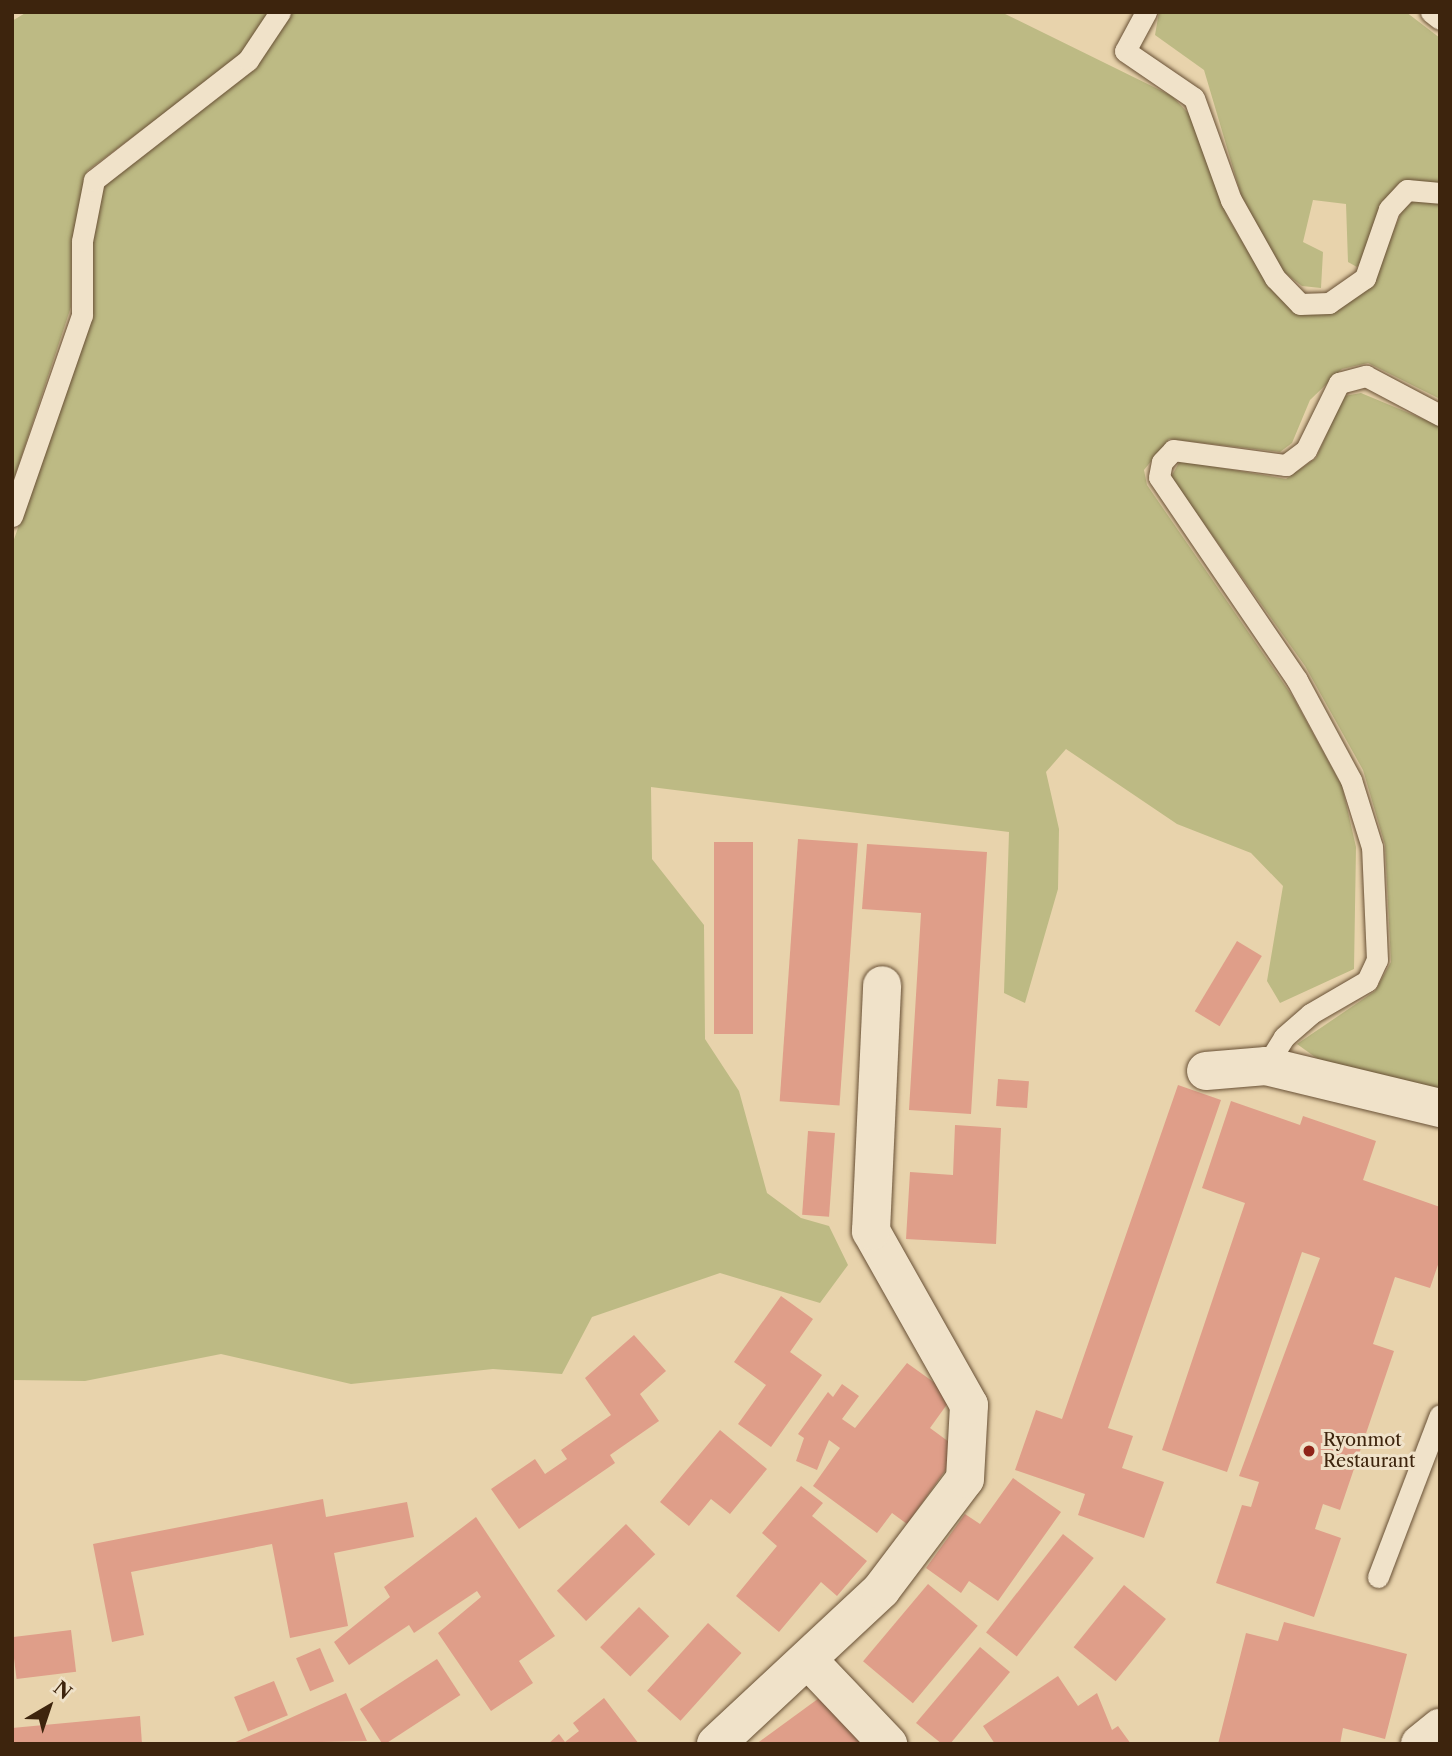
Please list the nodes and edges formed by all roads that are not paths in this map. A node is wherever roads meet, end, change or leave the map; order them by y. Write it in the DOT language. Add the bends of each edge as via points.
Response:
graph roads {
  1 [pos="280,12"];
  2 [pos="1146,12"];
  3 [pos="1431,12"];
  4 [pos="1440,19"];
  5 [pos="1440,193"];
  6 [pos="1440,415"];
  7 [pos="12,516"];
  8 [pos="882,985"];
  9 [pos="1266,1066"];
  10 [pos="1206,1071"];
  11 [pos="1440,1108"];
  12 [pos="1440,1415"];
  13 [pos="1378,1577"];
  14 [pos="809,1661"];
  15 [pos="1440,1728"];
  16 [pos="716,1744"];
  17 [pos="888,1744"];
  18 [pos="1420,1744"];
  1 -- 7 [label="lane" via="248,60 94,180 82,241 82,314"];
  2 -- 5 [label="lane" via="1125,51 1194,98 1231,200 1275,278 1300,304 1329,303 1365,278 1389,209 1407,190"];
  3 -- 4 [label="lane"];
  6 -- 9 [label="lane" via="1366,376 1339,383 1306,450 1286,465 1173,450 1162,462 1159,477 1297,680 1351,780 1372,847 1377,960 1367,981 1310,1014 1284,1037"];
  8 -- 14 [label="street" via="871,1231 969,1405 971,1445 965,1479 943,1513 881,1590"];
  9 -- 10 [label="street"];
  9 -- 11 [label="street"];
  12 -- 13 [label="lane"];
  14 -- 16 [label="street"];
  14 -- 17 [label="street"];
  15 -- 18 [label="street"];
}
